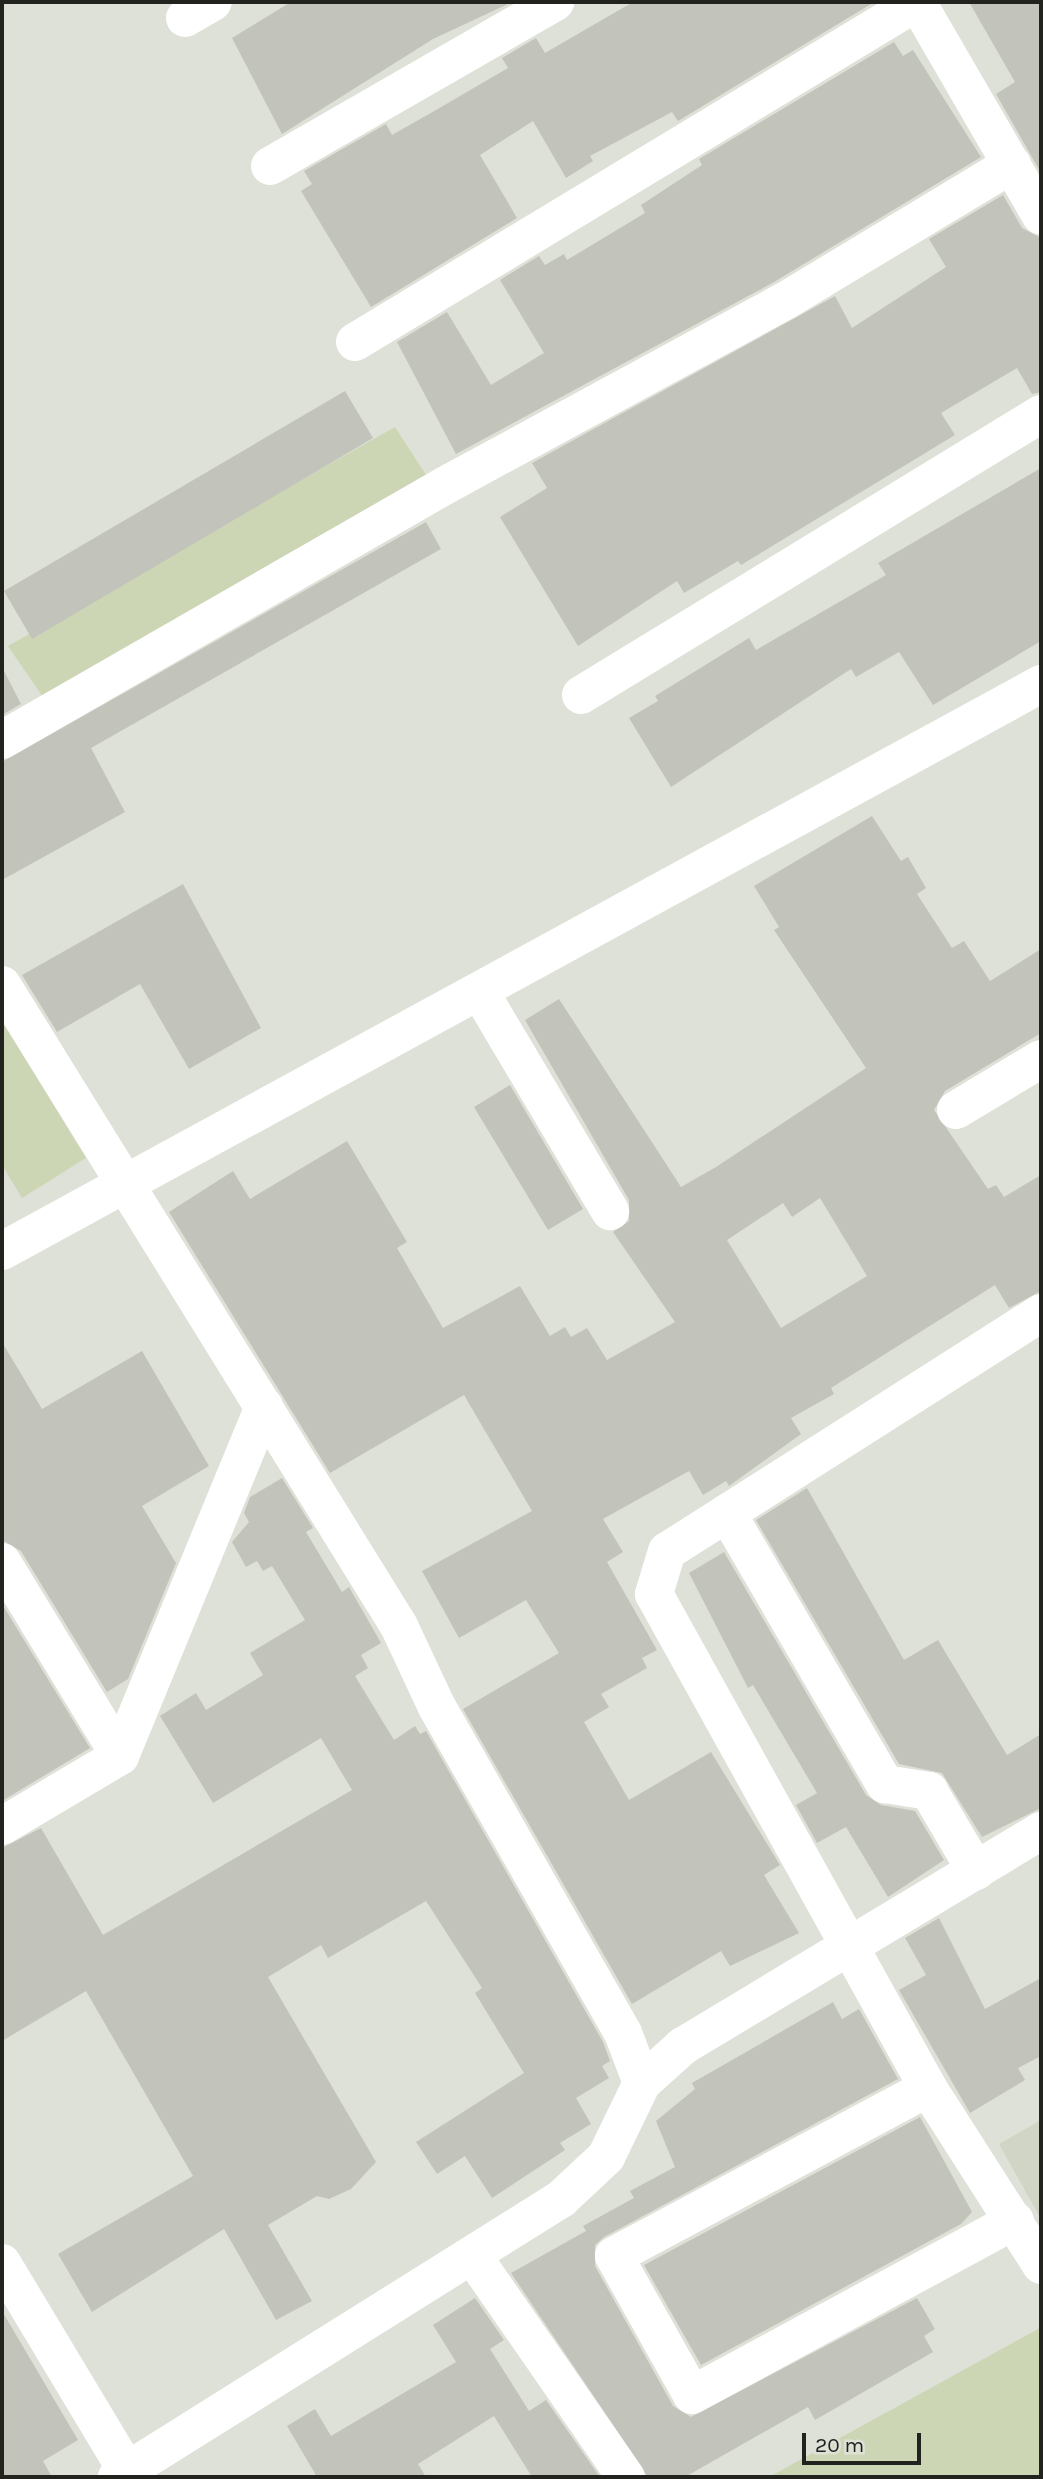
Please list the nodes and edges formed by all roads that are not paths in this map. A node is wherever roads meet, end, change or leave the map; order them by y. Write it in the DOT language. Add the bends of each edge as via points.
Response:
graph roads {
  1 [pos="555,2"];
  2 [pos="917,2"];
  3 [pos="1012,164"];
  4 [pos="270,166"];
  5 [pos="1041,216"];
  6 [pos="355,342"];
  7 [pos="1041,414"];
  8 [pos="1041,684"];
  9 [pos="581,695"];
  10 [pos="2,740"];
  11 [pos="2,985"];
  12 [pos="480,992"];
  13 [pos="1041,1059"];
  14 [pos="956,1110"];
  15 [pos="129,1182"];
  16 [pos="610,1211"];
  17 [pos="2,1251"];
  18 [pos="1041,1313"];
  19 [pos="264,1406"];
  20 [pos="727,1513"];
  21 [pos="2,1562"];
  22 [pos="120,1756"];
  23 [pos="2,1826"];
  24 [pos="1041,1831"];
  25 [pos="976,1871"];
  26 [pos="848,1943"];
  27 [pos="642,2083"];
  28 [pos="928,2088"];
  29 [pos="1015,2220"];
  30 [pos="472,2255"];
  31 [pos="2,2263"];
  32 [pos="1041,2265"];
  33 [pos="122,2474"];
  34 [pos="626,2477"];
  1 -- 4 [label="street"];
  2 -- 3 [label="street"];
  2 -- 6 [label="street"];
  3 -- 5 [label="street"];
  3 -- 10 [label="street" via="785,301 446,485"];
  7 -- 9 [label="street"];
  8 -- 12 [label="street"];
  11 -- 15 [label="street"];
  12 -- 15 [label="street"];
  12 -- 16 [label="street"];
  13 -- 14 [label="street"];
  15 -- 17 [label="street"];
  15 -- 19 [label="street"];
  18 -- 20 [label="street"];
  19 -- 22 [label="street"];
  19 -- 27 [label="street" via="399,1626 437,1707 623,2033"];
  20 -- 25 [label="street" via="885,1784 929,1791"];
  20 -- 26 [label="street" via="667,1551 654,1594"];
  21 -- 22 [label="street"];
  22 -- 23 [label="street"];
  24 -- 25 [label="street"];
  25 -- 26 [label="street"];
  26 -- 27 [label="street" via="683,2046"];
  26 -- 28 [label="street"];
  27 -- 30 [label="street" via="606,2157 561,2199"];
  28 -- 29 [label="street"];
  28 -- 29 [label="street" via="614,2256 692,2395"];
  29 -- 32 [label="street"];
  30 -- 33 [label="street"];
  30 -- 34 [label="street"];
  31 -- 33 [label="street"];
}
